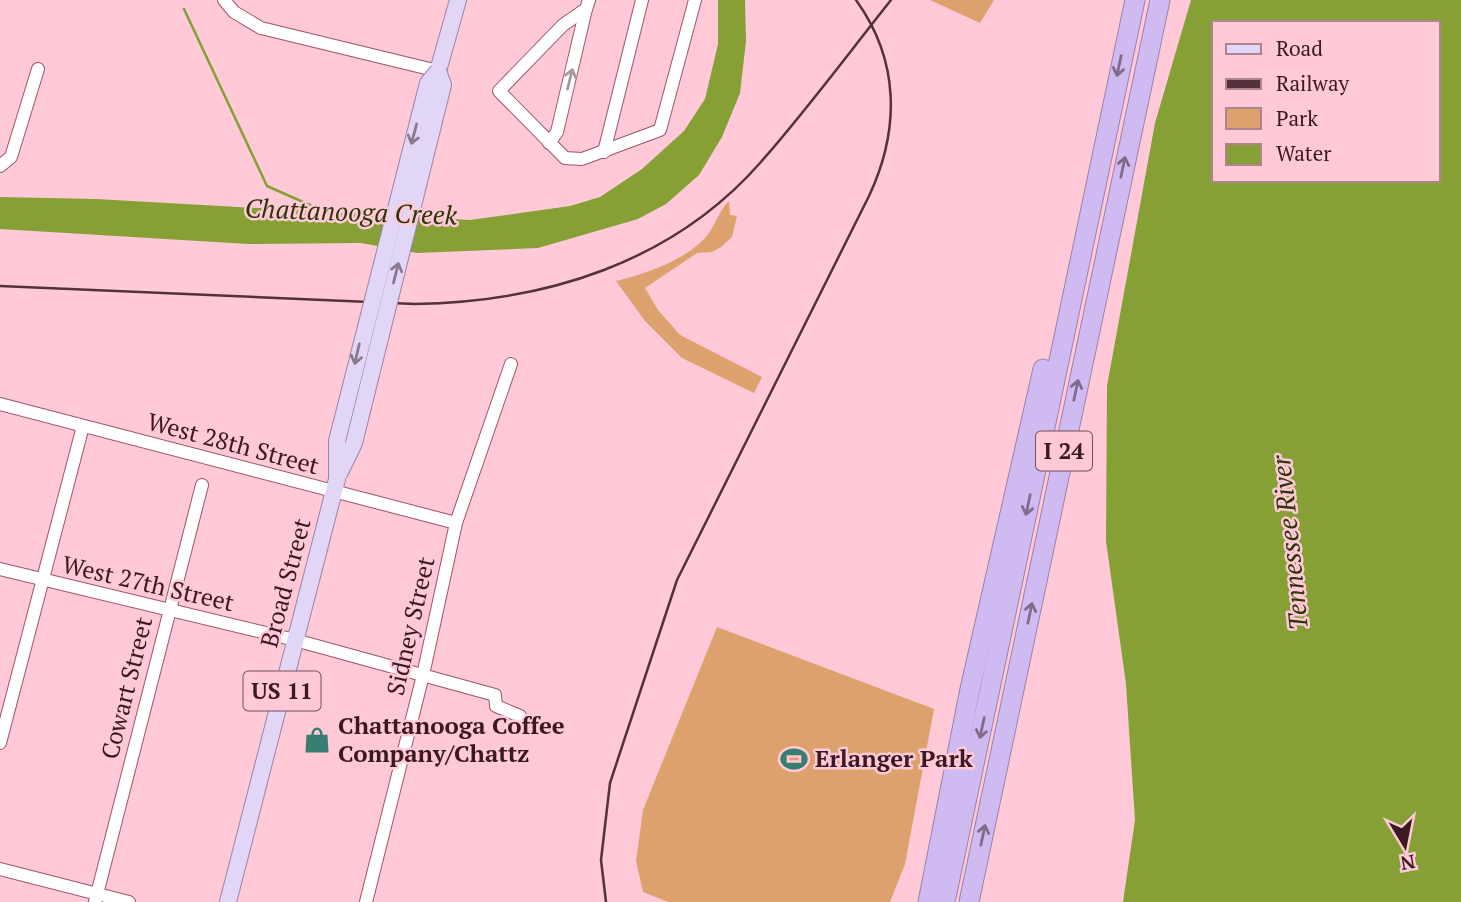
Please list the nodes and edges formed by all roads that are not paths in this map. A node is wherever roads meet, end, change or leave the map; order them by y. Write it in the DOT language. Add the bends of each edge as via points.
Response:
graph roads {
  1 [pos="224,0"];
  2 [pos="457,0"];
  3 [pos="642,0"];
  4 [pos="695,0"];
  5 [pos="1135,0"];
  6 [pos="1160,0"];
  7 [pos="587,5"];
  8 [pos="38,69"];
  9 [pos="438,71"];
  10 [pos="549,143"];
  11 [pos="604,152"];
  12 [pos="0,166"];
  13 [pos="1080,253"];
  14 [pos="512,364"];
  15 [pos="0,404"];
  16 [pos="83,426"];
  17 [pos="202,485"];
  18 [pos="335,486"];
  19 [pos="456,523"];
  20 [pos="0,569"];
  21 [pos="41,581"];
  22 [pos="168,610"];
  23 [pos="295,640"];
  24 [pos="423,675"];
  25 [pos="520,716"];
  26 [pos="0,743"];
  27 [pos="0,869"];
  28 [pos="96,898"];
  29 [pos="129,902"];
  30 [pos="228,902"];
  31 [pos="366,902"];
  32 [pos="928,902"];
  33 [pos="946,902"];
  34 [pos="969,902"];
  1 -- 9 [label="street" via="234,12 261,28"];
  2 -- 9 [label="main road, Broad Street / US 11"];
  3 -- 11 [label="street"];
  4 -- 11 [label="street" via="660,130"];
  5 -- 13 [label="highway, I 24, one-way"];
  34 -- 6 [label="highway, I 24, one-way"];
  10 -- 7 [label="street, one-way" via="557,132"];
  7 -- 10 [label="street" via="499,91"];
  8 -- 12 [label="street" via="11,157"];
  9 -- 18 [label="main road, Broad Street / US 11, bridge" via="443,85 354,443"];
  10 -- 11 [label="street" via="565,158 583,159"];
  13 -- 32 [label="highway" via="1065,279 1004,536"];
  13 -- 33 [label="highway, I 24, one-way"];
  14 -- 19 [label="street, Sidney Street"];
  15 -- 16 [label="street, West 28th Street"];
  16 -- 18 [label="street, West 28th Street"];
  16 -- 21 [label="street"];
  17 -- 22 [label="street, Cowart Street"];
  18 -- 19 [label="street, West 28th Street"];
  18 -- 23 [label="main road, Broad Street / US 11"];
  19 -- 24 [label="street, Sidney Street"];
  20 -- 21 [label="street, West 27th Street"];
  21 -- 22 [label="street, West 27th Street"];
  21 -- 26 [label="street"];
  22 -- 23 [label="street, West 27th Street"];
  22 -- 28 [label="street, Cowart Street"];
  23 -- 24 [label="street, West 27th Street"];
  23 -- 30 [label="main road, Broad Street / US 11"];
  24 -- 25 [label="street, West 27th Street" via="495,695 496,706"];
  24 -- 31 [label="street, Sidney Street"];
  27 -- 28 [label="street"];
  28 -- 29 [label="street"];
}
